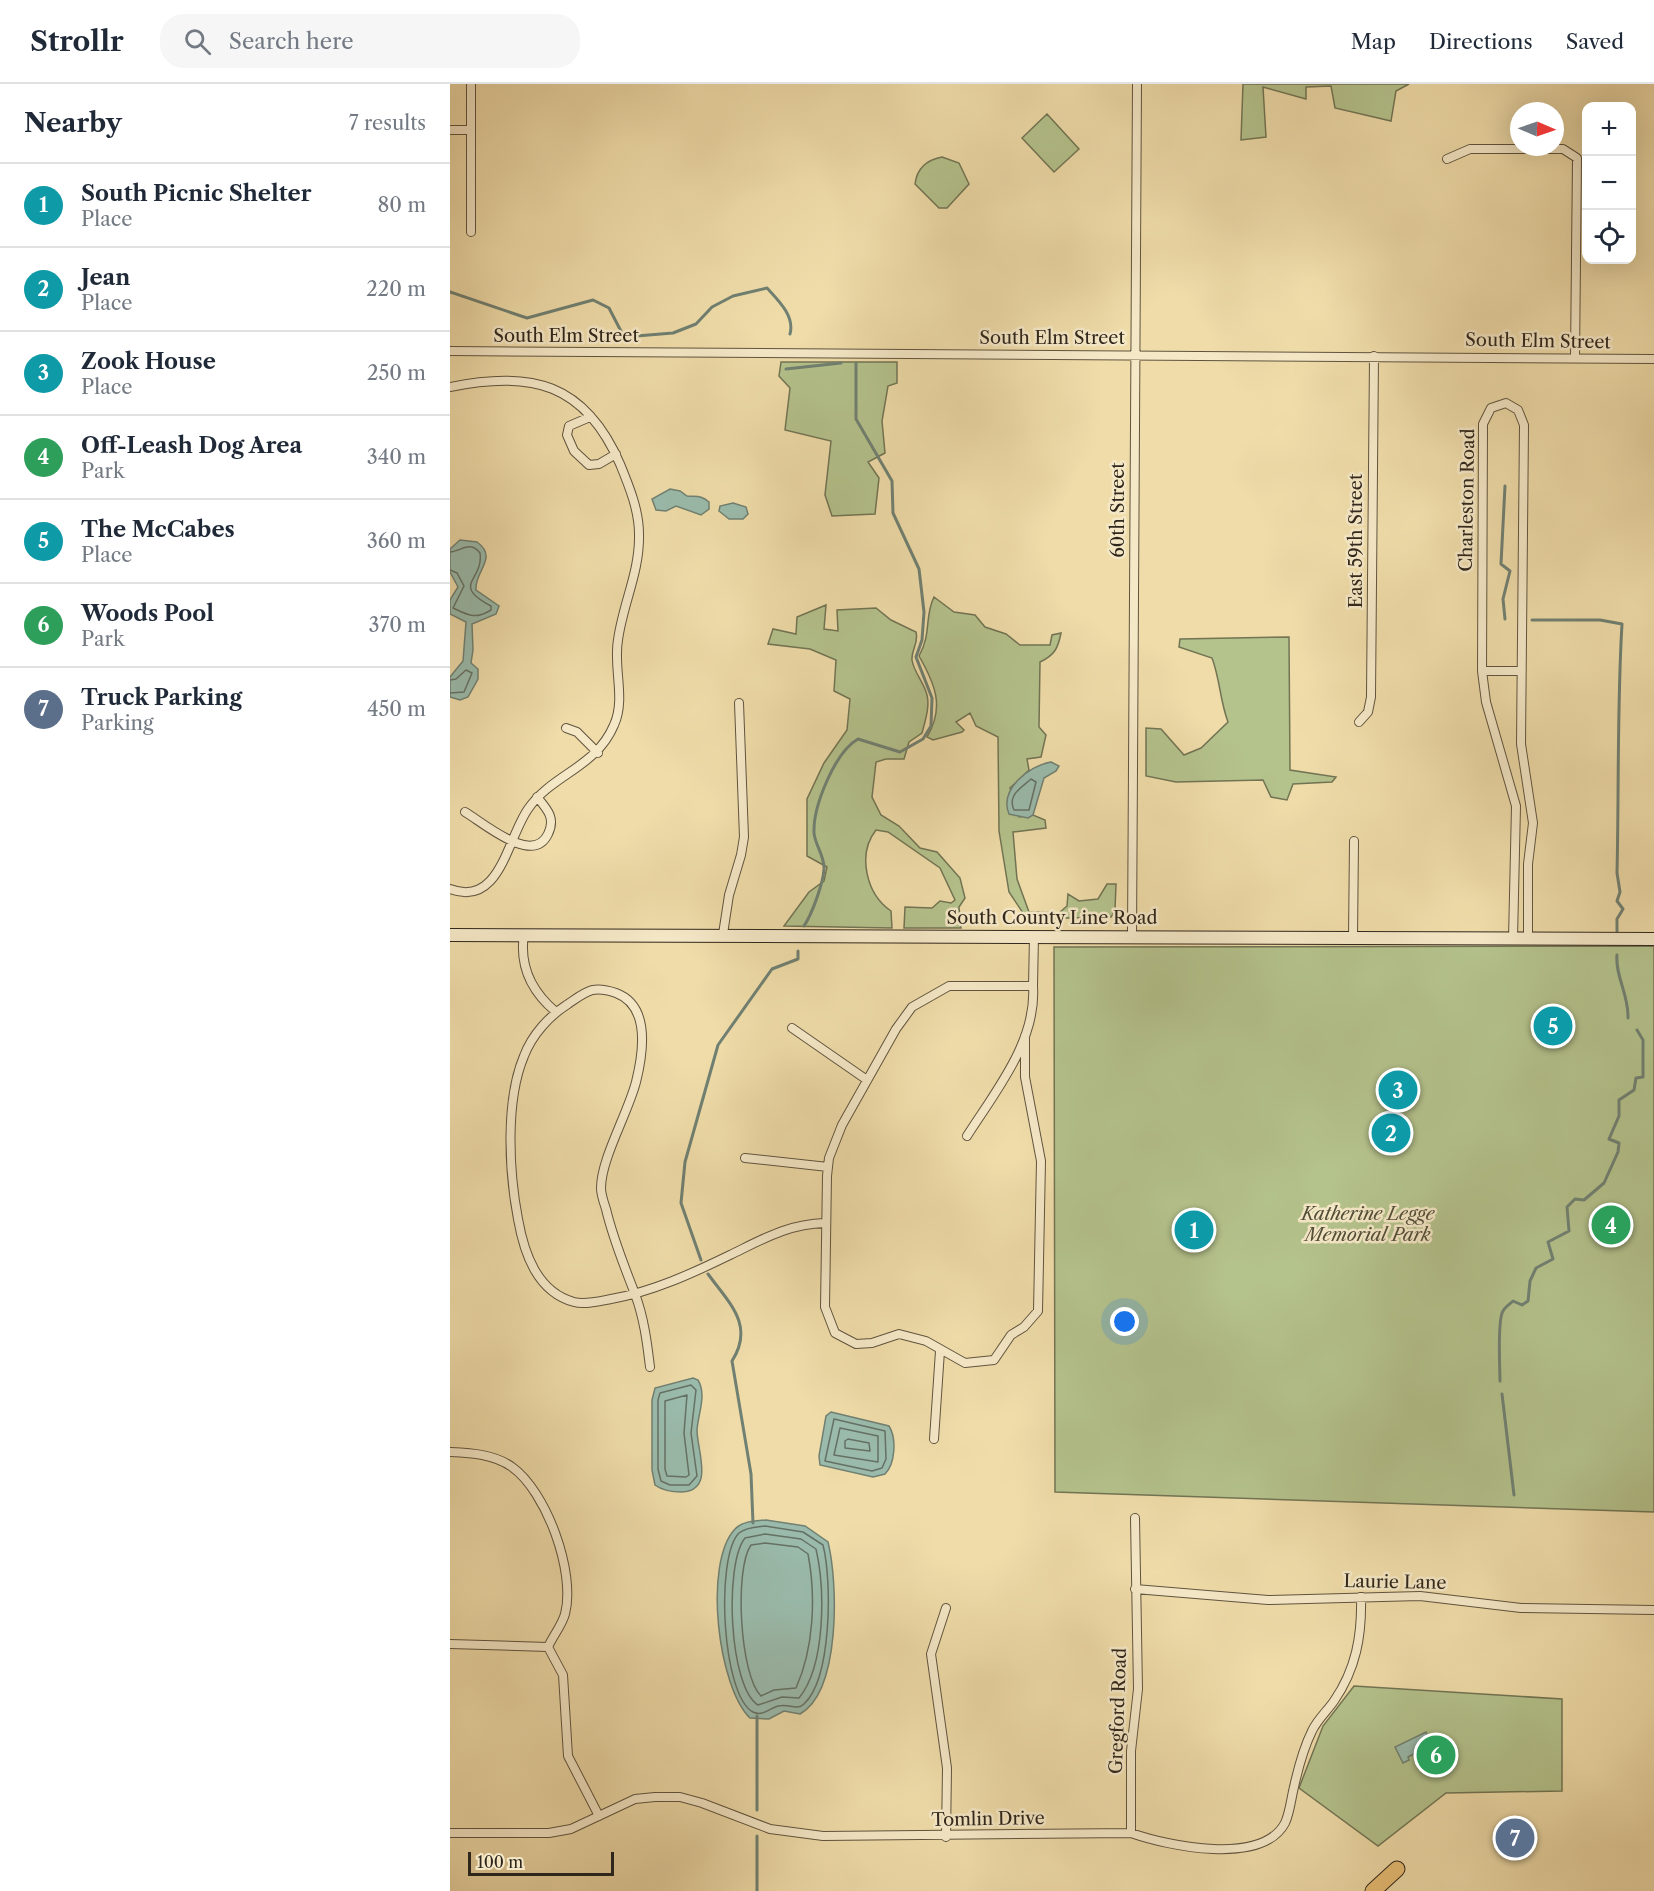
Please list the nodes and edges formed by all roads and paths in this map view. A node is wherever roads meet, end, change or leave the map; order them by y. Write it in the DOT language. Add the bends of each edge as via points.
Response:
graph roads {
  1 [pos="471,84"];
  2 [pos="1137,84"];
  3 [pos="450,130"];
  4 [pos="470,130"];
  5 [pos="1447,159"];
  6 [pos="471,232"];
  7 [pos="450,351"];
  8 [pos="1134,354"];
  9 [pos="1374,356"];
  10 [pos="1575,358"];
  11 [pos="1654,359"];
  12 [pos="450,387"];
  13 [pos="590,417"];
  14 [pos="616,454"];
  15 [pos="1482,671"];
  16 [pos="1521,671"];
  17 [pos="739,703"];
  18 [pos="1359,722"];
  19 [pos="566,728"];
  20 [pos="598,753"];
  21 [pos="537,797"];
  22 [pos="465,812"];
  23 [pos="512,840"];
  24 [pos="1354,841"];
  25 [pos="450,889"];
  26 [pos="524,934"];
  27 [pos="723,934"];
  28 [pos="450,935"];
  29 [pos="1034,936"];
  30 [pos="1132,936"];
  31 [pos="1353,938"];
  32 [pos="1513,939"];
  33 [pos="1528,939"];
  34 [pos="1654,939"];
  35 [pos="1033,986"];
  36 [pos="556,1012"];
  37 [pos="792,1028"];
  38 [pos="1024,1036"];
  39 [pos="1024,1077"];
  40 [pos="1004,1078"];
  41 [pos="867,1080"];
  42 [pos="967,1136"];
  43 [pos="745,1158"];
  44 [pos="828,1167"];
  45 [pos="825,1223"];
  46 [pos="635,1294"];
  47 [pos="940,1351"];
  48 [pos="650,1367"];
  49 [pos="934,1439"];
  50 [pos="450,1452"];
  51 [pos="1135,1518"];
  52 [pos="1135,1589"];
  53 [pos="1361,1597"];
  54 [pos="946,1608"];
  55 [pos="1654,1610"];
  56 [pos="450,1644"];
  57 [pos="548,1647"];
  58 [pos="599,1816"];
  59 [pos="450,1833"];
  60 [pos="1131,1833"];
  61 [pos="946,1837"];
  62 [pos="1397,1869"];
  63 [pos="1373,1891"];
  1 -- 4 [label="street"];
  2 -- 8 [label="street, 60th Street"];
  3 -- 4 [label="street"];
  4 -- 6 [label="street"];
  5 -- 10 [label="street" via="1470,149 1563,149 1576,158"];
  7 -- 8 [label="street, South Elm Street"];
  8 -- 9 [label="street, South Elm Street"];
  8 -- 30 [label="street, 60th Street"];
  9 -- 10 [label="street, South Elm Street"];
  9 -- 18 [label="street, East 59th Street" via="1371,697 1368,712"];
  10 -- 11 [label="street, South Elm Street"];
  12 -- 13 [label="street" via="521,380 555,388 577,402"];
  13 -- 14 [label="street"];
  13 -- 14 [label="street" via="569,426 567,435 574,451 589,465"];
  14 -- 20 [label="street" via="635,507 638,564 617,642 619,712"];
  15 -- 16 [label="street"];
  15 -- 16 [label="street, Charleston Road" via="1483,424 1491,408 1506,403 1518,410 1524,425"];
  15 -- 32 [label="street, Charleston Road" via="1486,702 1516,806"];
  16 -- 33 [label="street, Charleston Road" via="1521,744 1533,823 1528,864"];
  17 -- 27 [label="street" via="744,837"];
  19 -- 20 [label="street" via="577,732"];
  20 -- 21 [label="street"];
  21 -- 23 [label="street"];
  21 -- 23 [label="street" via="552,815 552,827 545,841 535,847 520,846"];
  22 -- 23 [label="street"];
  23 -- 25 [label="street" via="492,881 481,890 469,894"];
  24 -- 31 [label="street"];
  26 -- 27 [label="main road, South County Line Road"];
  26 -- 28 [label="main road, South County Line Road"];
  26 -- 36 [label="street" via="522,956 526,975"];
  27 -- 29 [label="main road, South County Line Road"];
  29 -- 30 [label="main road, South County Line Road"];
  29 -- 35 [label="street"];
  30 -- 31 [label="main road, South County Line Road"];
  31 -- 32 [label="main road, South County Line Road"];
  32 -- 33 [label="main road, South County Line Road"];
  33 -- 34 [label="main road, South County Line Road"];
  35 -- 38 [label="street" via="1034,1007"];
  35 -- 41 [label="street" via="950,986 928,997 912,1007 901,1021"];
  36 -- 46 [label="street" via="537,1033 524,1056 515,1087 512,1167 520,1231 532,1268 544,1285 560,1297 577,1303"];
  36 -- 46 [label="street" via="587,991 601,988 622,995 634,1006 642,1030 642,1058 601,1188 612,1237"];
  37 -- 41 [label="street"];
  38 -- 39 [label="street"];
  38 -- 40 [label="street"];
  39 -- 40 [label="street"];
  39 -- 47 [label="street" via="1035,1121 1041,1173 1038,1311 1024,1328 1011,1335 994,1360 965,1364"];
  40 -- 42 [label="street"];
  41 -- 44 [label="street" via="836,1136"];
  43 -- 44 [label="street"];
  44 -- 45 [label="street"];
  45 -- 46 [label="street" via="802,1224 775,1232"];
  45 -- 47 [label="street" via="825,1307 835,1333 856,1344 899,1334 926,1341"];
  46 -- 48 [label="street"];
  47 -- 49 [label="street"];
  50 -- 57 [label="street" via="479,1453 511,1466 535,1487 567,1569 565,1613"];
  51 -- 52 [label="street, Gregford Road"];
  52 -- 53 [label="street, Laurie Lane" via="1268,1600"];
  52 -- 60 [label="street, Gregford Road" via="1138,1689 1131,1751"];
  53 -- 55 [label="street, Laurie Lane" via="1420,1596 1521,1608"];
  53 -- 60 [label="street, Tomlin Drive" via="1362,1629 1353,1668 1312,1730 1286,1822 1271,1839 1256,1846 1197,1848 1160,1844"];
  54 -- 61 [label="street" via="931,1654 947,1768"];
  56 -- 57 [label="street"];
  57 -- 58 [label="street" via="563,1675 568,1756"];
  58 -- 59 [label="street, Tomlin Drive" via="571,1829 549,1833"];
  58 -- 61 [label="street, Tomlin Drive" via="635,1799 680,1797 770,1829 823,1836"];
  60 -- 61 [label="street, Tomlin Drive"];
  62 -- 63 [label="highway"];
}
